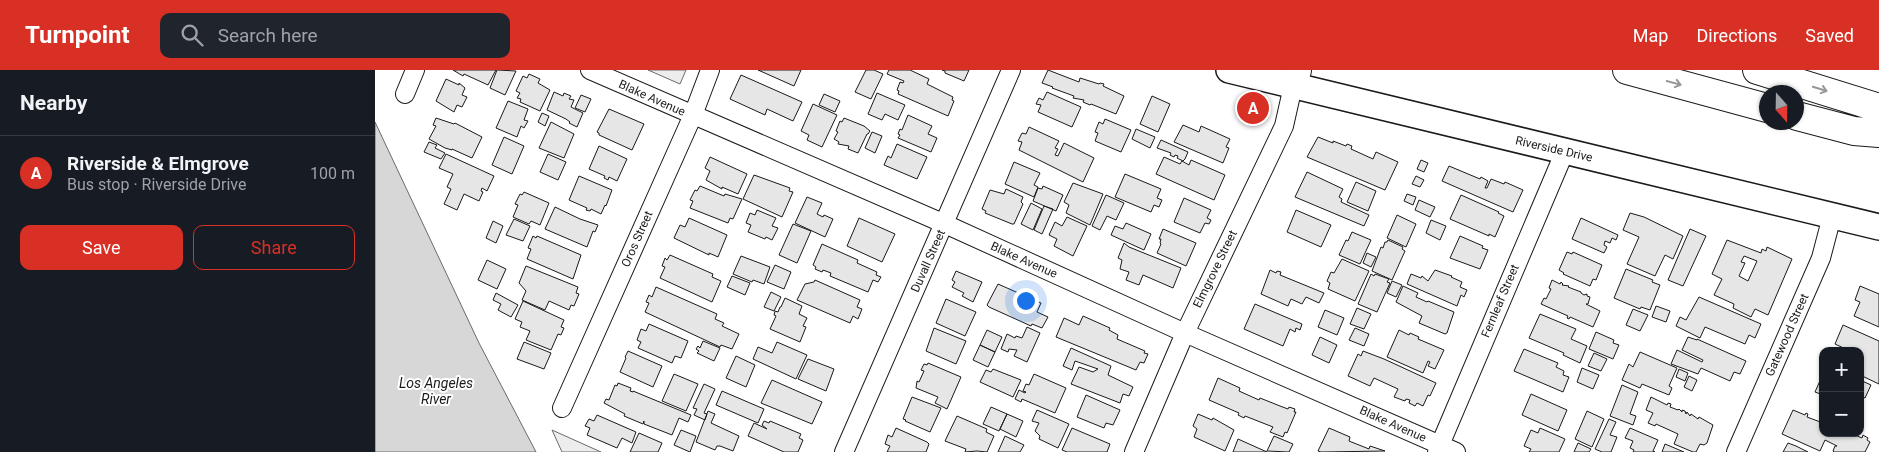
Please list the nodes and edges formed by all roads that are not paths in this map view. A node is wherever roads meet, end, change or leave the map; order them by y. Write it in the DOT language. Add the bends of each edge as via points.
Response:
graph roads {
  1 [pos="415,70"];
  2 [pos="590,70"];
  3 [pos="710,70"];
  4 [pos="1011,70"];
  5 [pos="1229,70"];
  6 [pos="1627,70"];
  7 [pos="1757,70"];
  8 [pos="1295,78"];
  9 [pos="405,94"];
  10 [pos="1759,106"];
  11 [pos="1879,108"];
  12 [pos="693,115"];
  13 [pos="1804,118"];
  14 [pos="1879,133"];
  15 [pos="1565,151"];
  16 [pos="1832,216"];
  17 [pos="945,224"];
  18 [pos="1879,227"];
  19 [pos="1185,333"];
  20 [pos="562,408"];
  21 [pos="1438,448"];
  22 [pos="843,452"];
  23 [pos="1134,452"];
  24 [pos="1456,452"];
  25 [pos="1736,452"];
  1 -- 9 [label="street"];
  2 -- 12 [label="street, Blake Avenue"];
  3 -- 12 [label="street, Oros Street"];
  4 -- 17 [label="street, Duvall Street"];
  5 -- 8 [label="main road, Riverside Drive"];
  6 -- 10 [label="highway, one-way"];
  7 -- 11 [label="highway, one-way"];
  8 -- 15 [label="main road, Riverside Drive"];
  8 -- 19 [label="street, Elmgrove Street" via="1284,126"];
  12 -- 17 [label="street, Blake Avenue"];
  12 -- 20 [label="street, Oros Street"];
  13 -- 14 [label="highway" via="1854,131"];
  15 -- 16 [label="main road, Riverside Drive"];
  15 -- 21 [label="street, Fernleaf Street"];
  16 -- 18 [label="main road, Riverside Drive"];
  16 -- 25 [label="street, Gatewood Street" via="1821,258"];
  17 -- 19 [label="street, Blake Avenue"];
  17 -- 22 [label="street, Duvall Street"];
  19 -- 21 [label="street, Blake Avenue"];
  19 -- 23 [label="street, Elmgrove Street"];
  21 -- 24 [label="street, Blake Avenue"];
}
